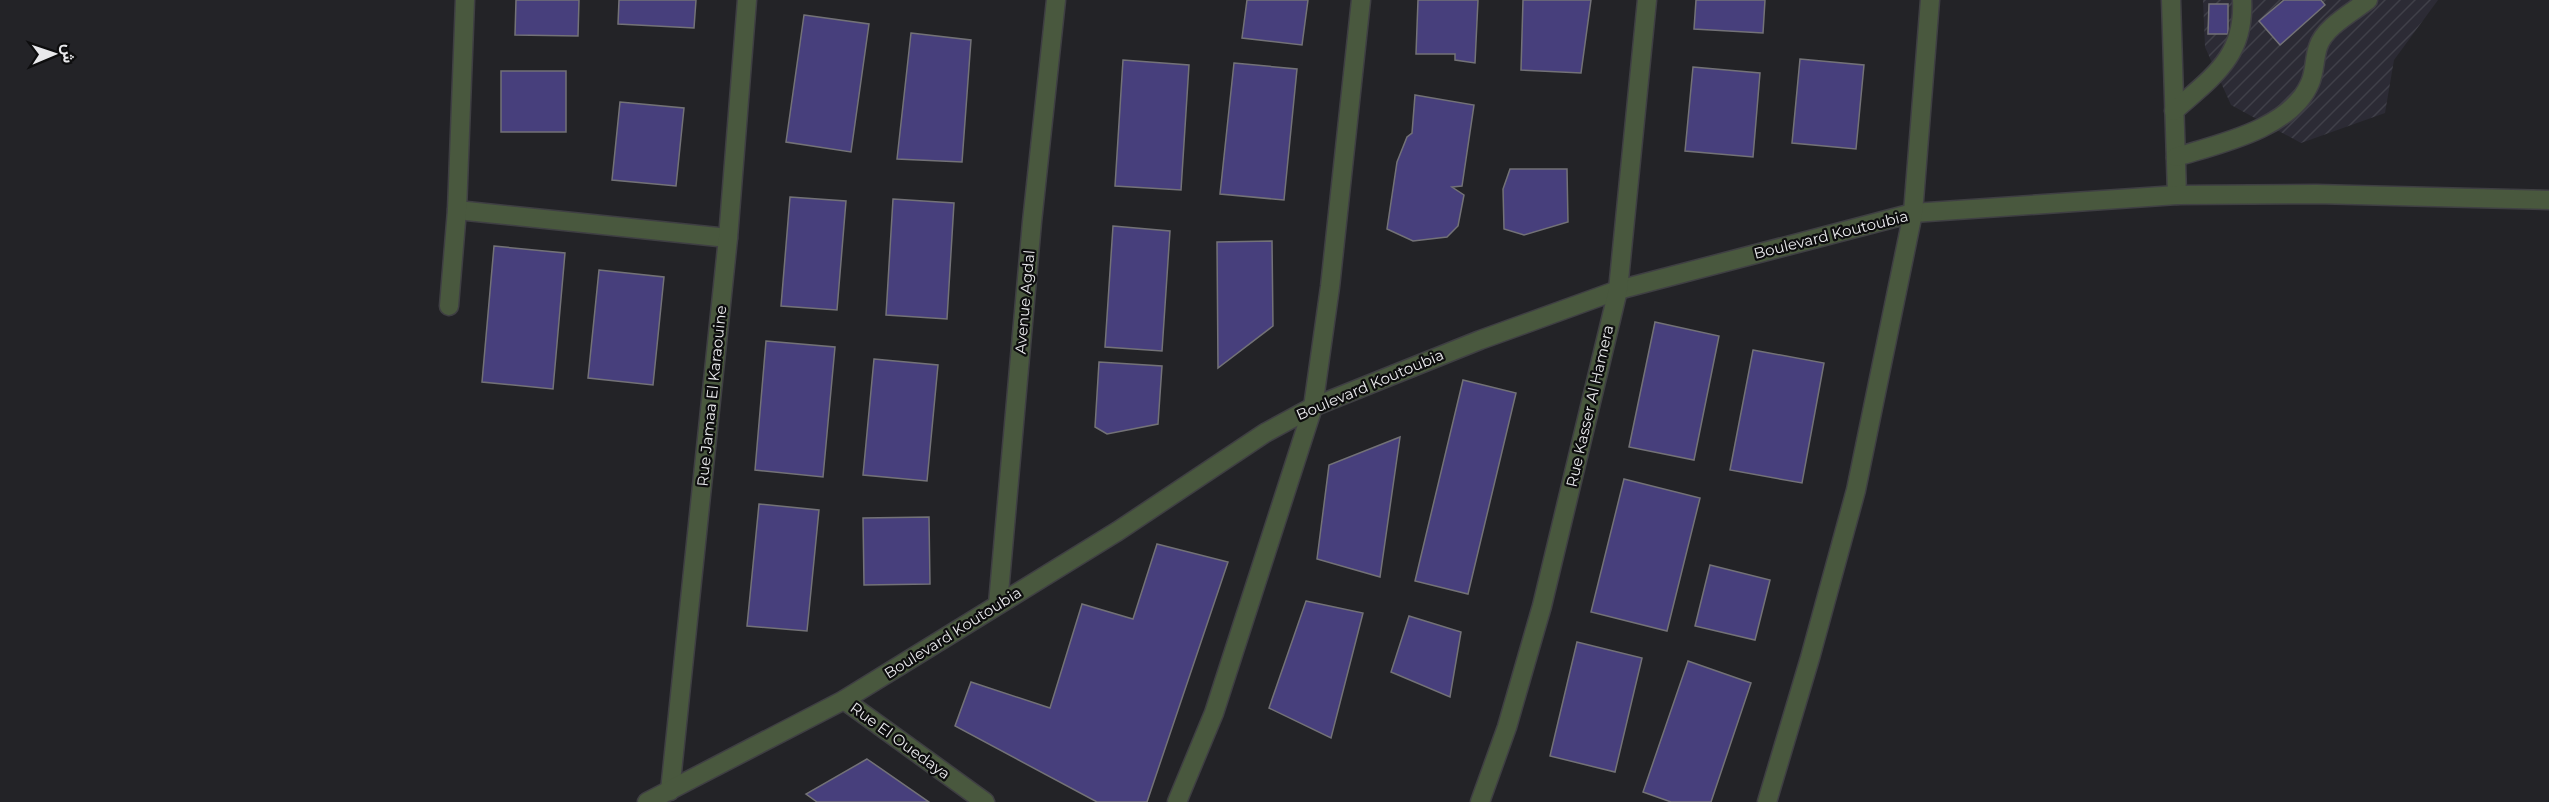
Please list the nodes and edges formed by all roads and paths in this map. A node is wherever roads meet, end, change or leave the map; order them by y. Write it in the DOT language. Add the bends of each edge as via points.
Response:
graph roads {
  1 [pos="465,0"];
  2 [pos="747,0"];
  3 [pos="1056,0"];
  4 [pos="1361,0"];
  5 [pos="1647,0"];
  6 [pos="1930,0"];
  7 [pos="2171,0"];
  8 [pos="2368,0"];
  9 [pos="2246,3"];
  10 [pos="2174,111"];
  11 [pos="2176,157"];
  12 [pos="2177,195"];
  13 [pos="2549,200"];
  14 [pos="458,210"];
  15 [pos="1913,213"];
  16 [pos="728,238"];
  17 [pos="1618,290"];
  18 [pos="449,306"];
  19 [pos="1313,407"];
  20 [pos="998,604"];
  21 [pos="844,700"];
  22 [pos="670,791"];
  23 [pos="647,802"];
  24 [pos="985,802"];
  25 [pos="1177,802"];
  26 [pos="1480,802"];
  27 [pos="1767,802"];
  1 -- 14 [label="street"];
  2 -- 16 [label="street, Rue Jamaa El Karaouine"];
  3 -- 20 [label="street, Avenue Agdal"];
  4 -- 19 [label="street" via="1336,242"];
  5 -- 17 [label="street, Rue Kasser Al Hamera"];
  6 -- 15 [label="street"];
  7 -- 10 [label="street"];
  8 -- 11 [label="street" via="2326,33 2318,45 2310,84 2296,103 2258,131"];
  9 -- 10 [label="street" via="2235,50"];
  10 -- 11 [label="street"];
  11 -- 12 [label="street"];
  12 -- 13 [label="street, Boulevard Koutoubia"];
  12 -- 15 [label="street, Boulevard Koutoubia"];
  14 -- 16 [label="street"];
  14 -- 18 [label="street"];
  15 -- 17 [label="street, Boulevard Koutoubia"];
  15 -- 27 [label="street" via="1856,490"];
  16 -- 22 [label="street, Rue Jamaa El Karaouine"];
  17 -- 19 [label="street, Boulevard Koutoubia"];
  17 -- 26 [label="street, Rue Kasser Al Hamera" via="1542,606"];
  19 -- 20 [label="street, Boulevard Koutoubia" via="1264,433 1119,531"];
  19 -- 25 [label="street" via="1214,713"];
  20 -- 21 [label="street, Boulevard Koutoubia"];
  21 -- 22 [label="street, Boulevard Koutoubia"];
  21 -- 24 [label="street, Rue El Ouedaya"];
  22 -- 23 [label="street, Boulevard Koutoubia"];
}
